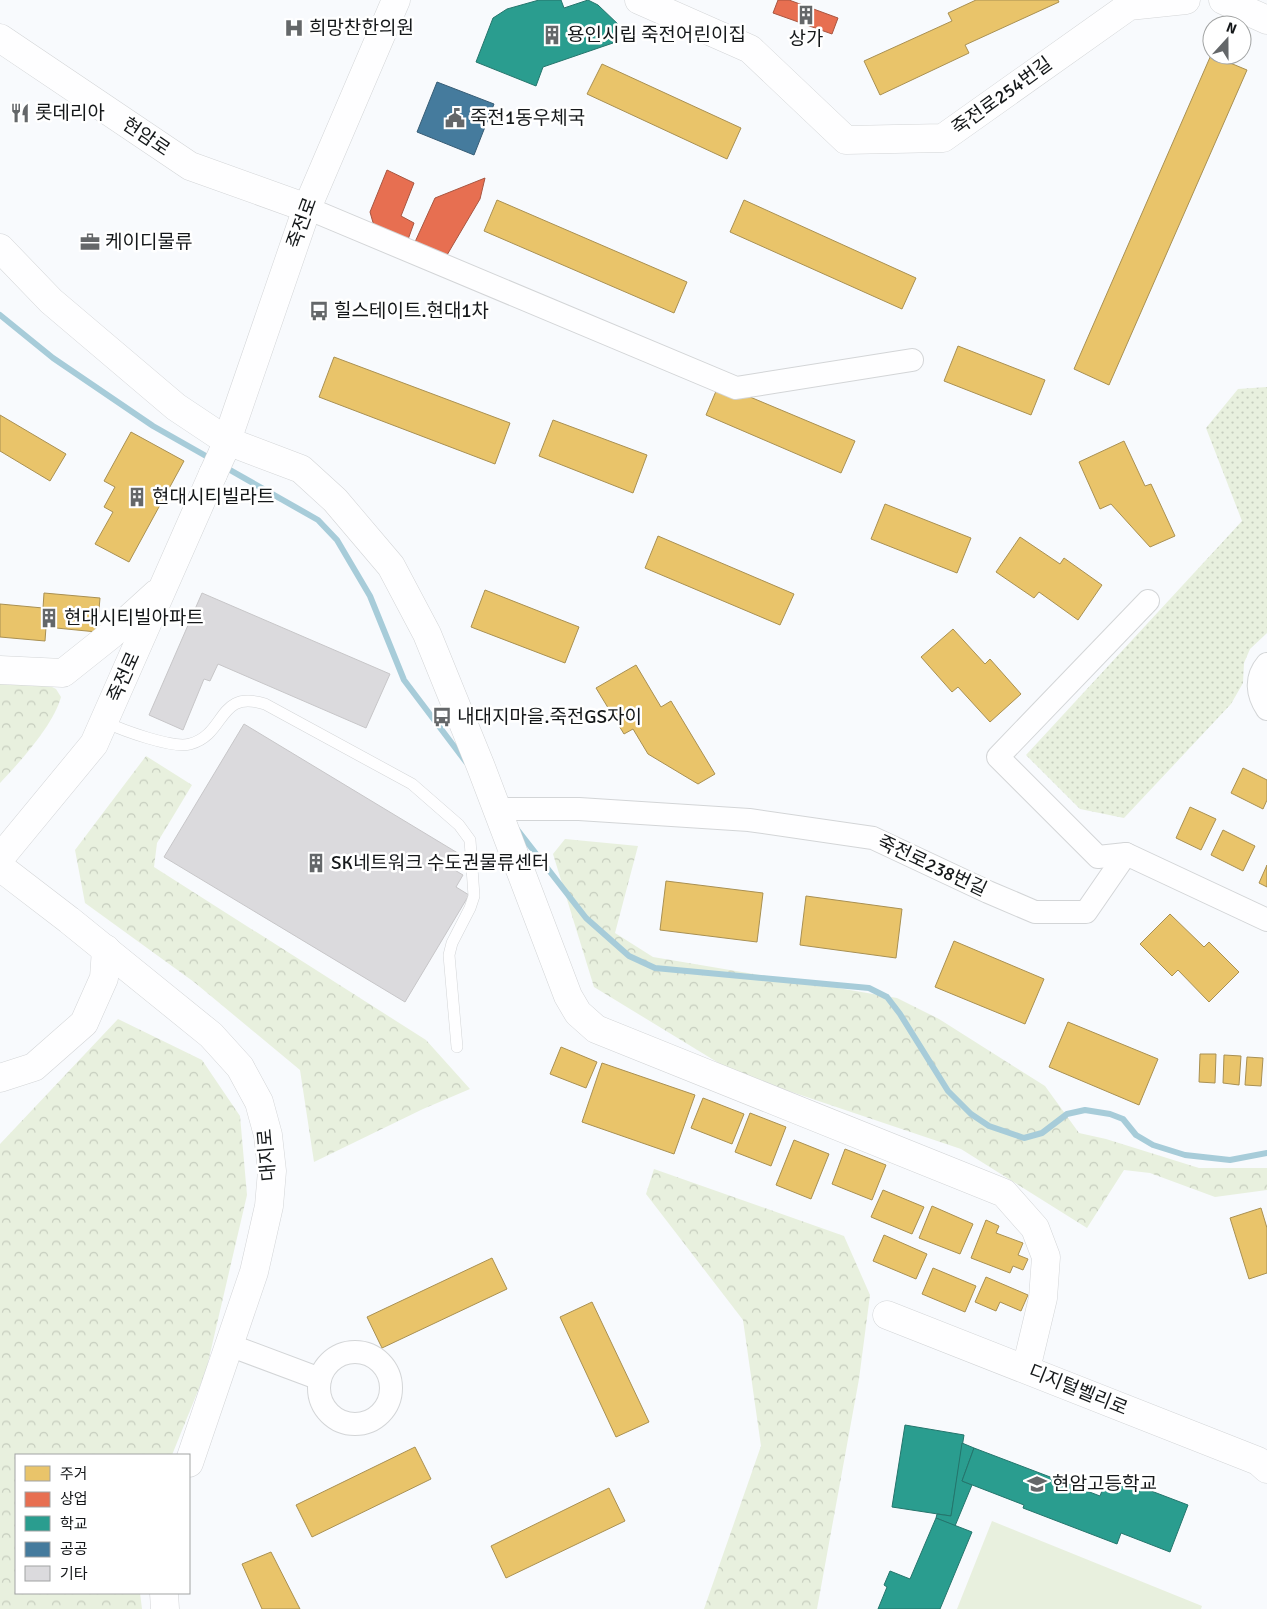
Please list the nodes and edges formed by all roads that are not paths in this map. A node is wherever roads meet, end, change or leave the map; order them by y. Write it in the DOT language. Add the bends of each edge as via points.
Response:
graph roads {
  1 [pos="396,0"];
  2 [pos="639,0"];
  3 [pos="1186,0"];
  4 [pos="1223,0"];
  5 [pos="1267,20"];
  6 [pos="0,38"];
  7 [pos="307,208"];
  8 [pos="2,255"];
  9 [pos="912,360"];
  10 [pos="221,456"];
  11 [pos="165,586"];
  12 [pos="1148,602"];
  13 [pos="1267,664"];
  14 [pos="0,670"];
  15 [pos="1267,709"];
  16 [pos="105,722"];
  17 [pos="505,809"];
  18 [pos="1126,854"];
  19 [pos="0,858"];
  20 [pos="0,867"];
  21 [pos="1267,920"];
  22 [pos="106,949"];
  23 [pos="457,1047"];
  24 [pos="0,1078"];
  25 [pos="887,1315"];
  26 [pos="229,1345"];
  27 [pos="1026,1369"];
  28 [pos="320,1379"];
  29 [pos="190,1459"];
  30 [pos="1265,1467"];
  31 [pos="164,1594"];
  32 [pos="165,1609"];
  1 -- 7 [label="street, 죽전로"];
  2 -- 3 [label="street, 죽전로254번길" via="750,49 846,140 943,138 1128,6"];
  4 -- 5 [label="street"];
  6 -- 7 [label="street, 현암로" via="190,166"];
  7 -- 9 [label="street" via="736,388"];
  7 -- 10 [label="street, 죽전로"];
  8 -- 10 [label="street" via="176,407"];
  10 -- 11 [label="street, 죽전로"];
  10 -- 17 [label="street" via="301,469 335,500 391,566 427,634 481,767"];
  11 -- 14 [label="street" via="63,673"];
  11 -- 16 [label="street, 죽전로"];
  12 -- 18 [label="street" via="998,757 1098,857"];
  13 -- 15 [label="street" via="1259,679 1259,690"];
  16 -- 19 [label="street, 죽전로" via="94,744"];
  16 -- 23 [label="lane" via="176,745 189,745 211,732 232,704 254,700 412,784 459,826 470,840 474,896 449,955"];
  17 -- 18 [label="street, 죽전로238번길" via="580,809 750,820 873,838 1036,912 1086,912"];
  17 -- 27 [label="street" via="568,996 578,1013 596,1029 1004,1193 1035,1228 1046,1257 1043,1298"];
  18 -- 21 [label="street"];
  20 -- 22 [label="street, 대지로"];
  22 -- 24 [label="street" via="104,978 84,1023 34,1067"];
  22 -- 26 [label="street, 대지로" via="211,1035 240,1067 259,1102 268,1135 272,1171 269,1206 254,1272"];
  25 -- 27 [label="street, 디지털벨리로"];
  26 -- 28 [label="street"];
  26 -- 29 [label="street, 대지로"];
  27 -- 30 [label="street, 디지털벨리로"];
  28 -- 28 [label="street" via="319,1390 328,1412 349,1423 372,1420 381,1413 391,1394 388,1373 367,1345 333,1359"];
  31 -- 32 [label="street"];
}
